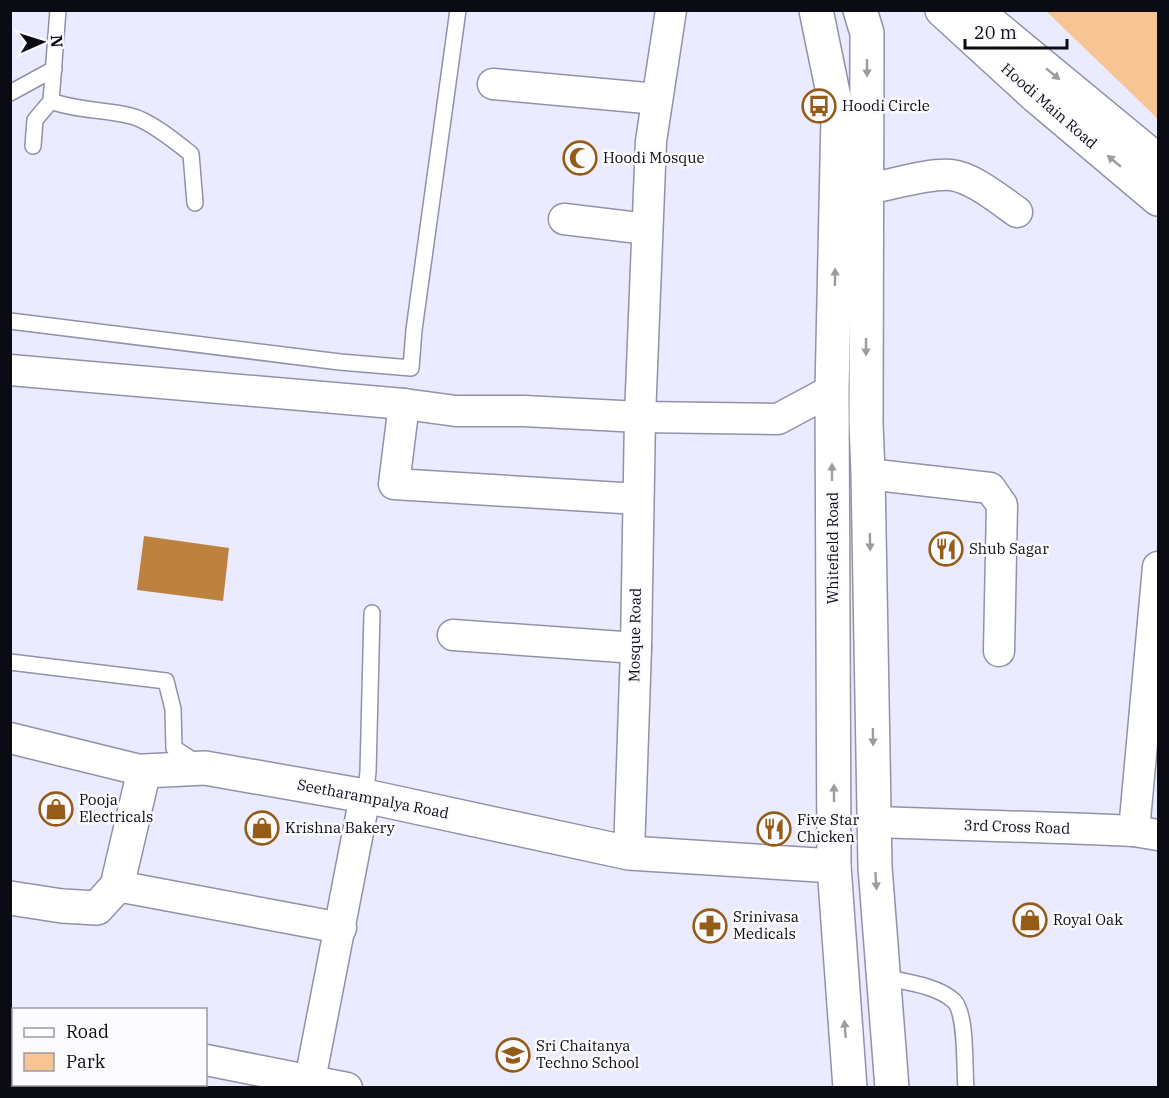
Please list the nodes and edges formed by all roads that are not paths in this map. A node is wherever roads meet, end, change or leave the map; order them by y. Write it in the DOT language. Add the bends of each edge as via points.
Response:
graph roads {
  1 [pos="58,10"];
  2 [pos="458,10"];
  3 [pos="671,10"];
  4 [pos="816,10"];
  5 [pos="860,10"];
  6 [pos="942,10"];
  7 [pos="975,10"];
  8 [pos="54,69"];
  9 [pos="494,84"];
  10 [pos="10,93"];
  11 [pos="657,99"];
  12 [pos="51,101"];
  13 [pos="33,146"];
  14 [pos="1158,161"];
  15 [pos="867,189"];
  16 [pos="1158,199"];
  17 [pos="195,203"];
  18 [pos="1017,212"];
  19 [pos="564,219"];
  20 [pos="647,230"];
  21 [pos="10,321"];
  22 [pos="10,369"];
  23 [pos="832,390"];
  24 [pos="404,404"];
  25 [pos="639,417"];
  26 [pos="868,474"];
  27 [pos="638,499"];
  28 [pos="1158,575"];
  29 [pos="372,613"];
  30 [pos="453,634"];
  31 [pos="636,648"];
  32 [pos="999,651"];
  33 [pos="10,662"];
  34 [pos="10,738"];
  35 [pos="205,768"];
  36 [pos="144,771"];
  37 [pos="365,796"];
  38 [pos="875,822"];
  39 [pos="1146,833"];
  40 [pos="629,853"];
  41 [pos="834,866"];
  42 [pos="117,886"];
  43 [pos="10,897"];
  44 [pos="341,928"];
  45 [pos="883,977"];
  46 [pos="207,1060"];
  47 [pos="310,1080"];
  48 [pos="347,1088"];
  49 [pos="850,1088"];
  50 [pos="892,1088"];
  51 [pos="966,1088"];
  1 -- 8 [label="lane"];
  2 -- 21 [label="lane" via="411,368"];
  3 -- 11 [label="street, Mosque Road"];
  23 -- 4 [label="main road, Whitefield Road, one-way" via="838,117"];
  5 -- 15 [label="main road, one-way" via="867,33"];
  16 -- 6 [label="main road, Hoodi Main Road, one-way"];
  7 -- 14 [label="main road, one-way"];
  8 -- 10 [label="lane"];
  8 -- 12 [label="lane"];
  9 -- 11 [label="street"];
  11 -- 20 [label="street, Mosque Road"];
  12 -- 13 [label="lane" via="35,120"];
  12 -- 17 [label="lane" via="133,116 171,138 191,154"];
  15 -- 18 [label="street" via="953,175 974,183"];
  15 -- 26 [label="main road, one-way"];
  19 -- 20 [label="street"];
  20 -- 25 [label="street, Mosque Road"];
  22 -- 24 [label="street"];
  23 -- 25 [label="street" via="778,420"];
  41 -- 23 [label="main road, Whitefield Road, one-way"];
  24 -- 25 [label="street" via="456,411"];
  24 -- 27 [label="street" via="394,484"];
  25 -- 27 [label="street, Mosque Road"];
  26 -- 32 [label="street" via="990,488 1002,505"];
  26 -- 38 [label="main road, one-way"];
  27 -- 31 [label="street, Mosque Road"];
  28 -- 39 [label="street"];
  29 -- 37 [label="lane"];
  30 -- 31 [label="street"];
  31 -- 40 [label="street, Mosque Road"];
  33 -- 35 [label="lane" via="166,681 174,748"];
  34 -- 36 [label="street"];
  35 -- 36 [label="main road, Seetharampalya Road"];
  35 -- 37 [label="main road, Seetharampalya Road"];
  36 -- 42 [label="main road"];
  37 -- 40 [label="main road, Seetharampalya Road"];
  37 -- 44 [label="street"];
  38 -- 39 [label="street, 3rd Cross Road"];
  38 -- 45 [label="main road, one-way"];
  40 -- 41 [label="main road, Seetharampalya Road"];
  49 -- 41 [label="main road, Whitefield Road, one-way"];
  42 -- 43 [label="main road" via="97,908"];
  42 -- 44 [label="street"];
  44 -- 47 [label="street"];
  45 -- 50 [label="main road"];
  45 -- 51 [label="lane" via="932,989 955,1002 961,1015"];
  46 -- 47 [label="street"];
  47 -- 48 [label="street"];
}
